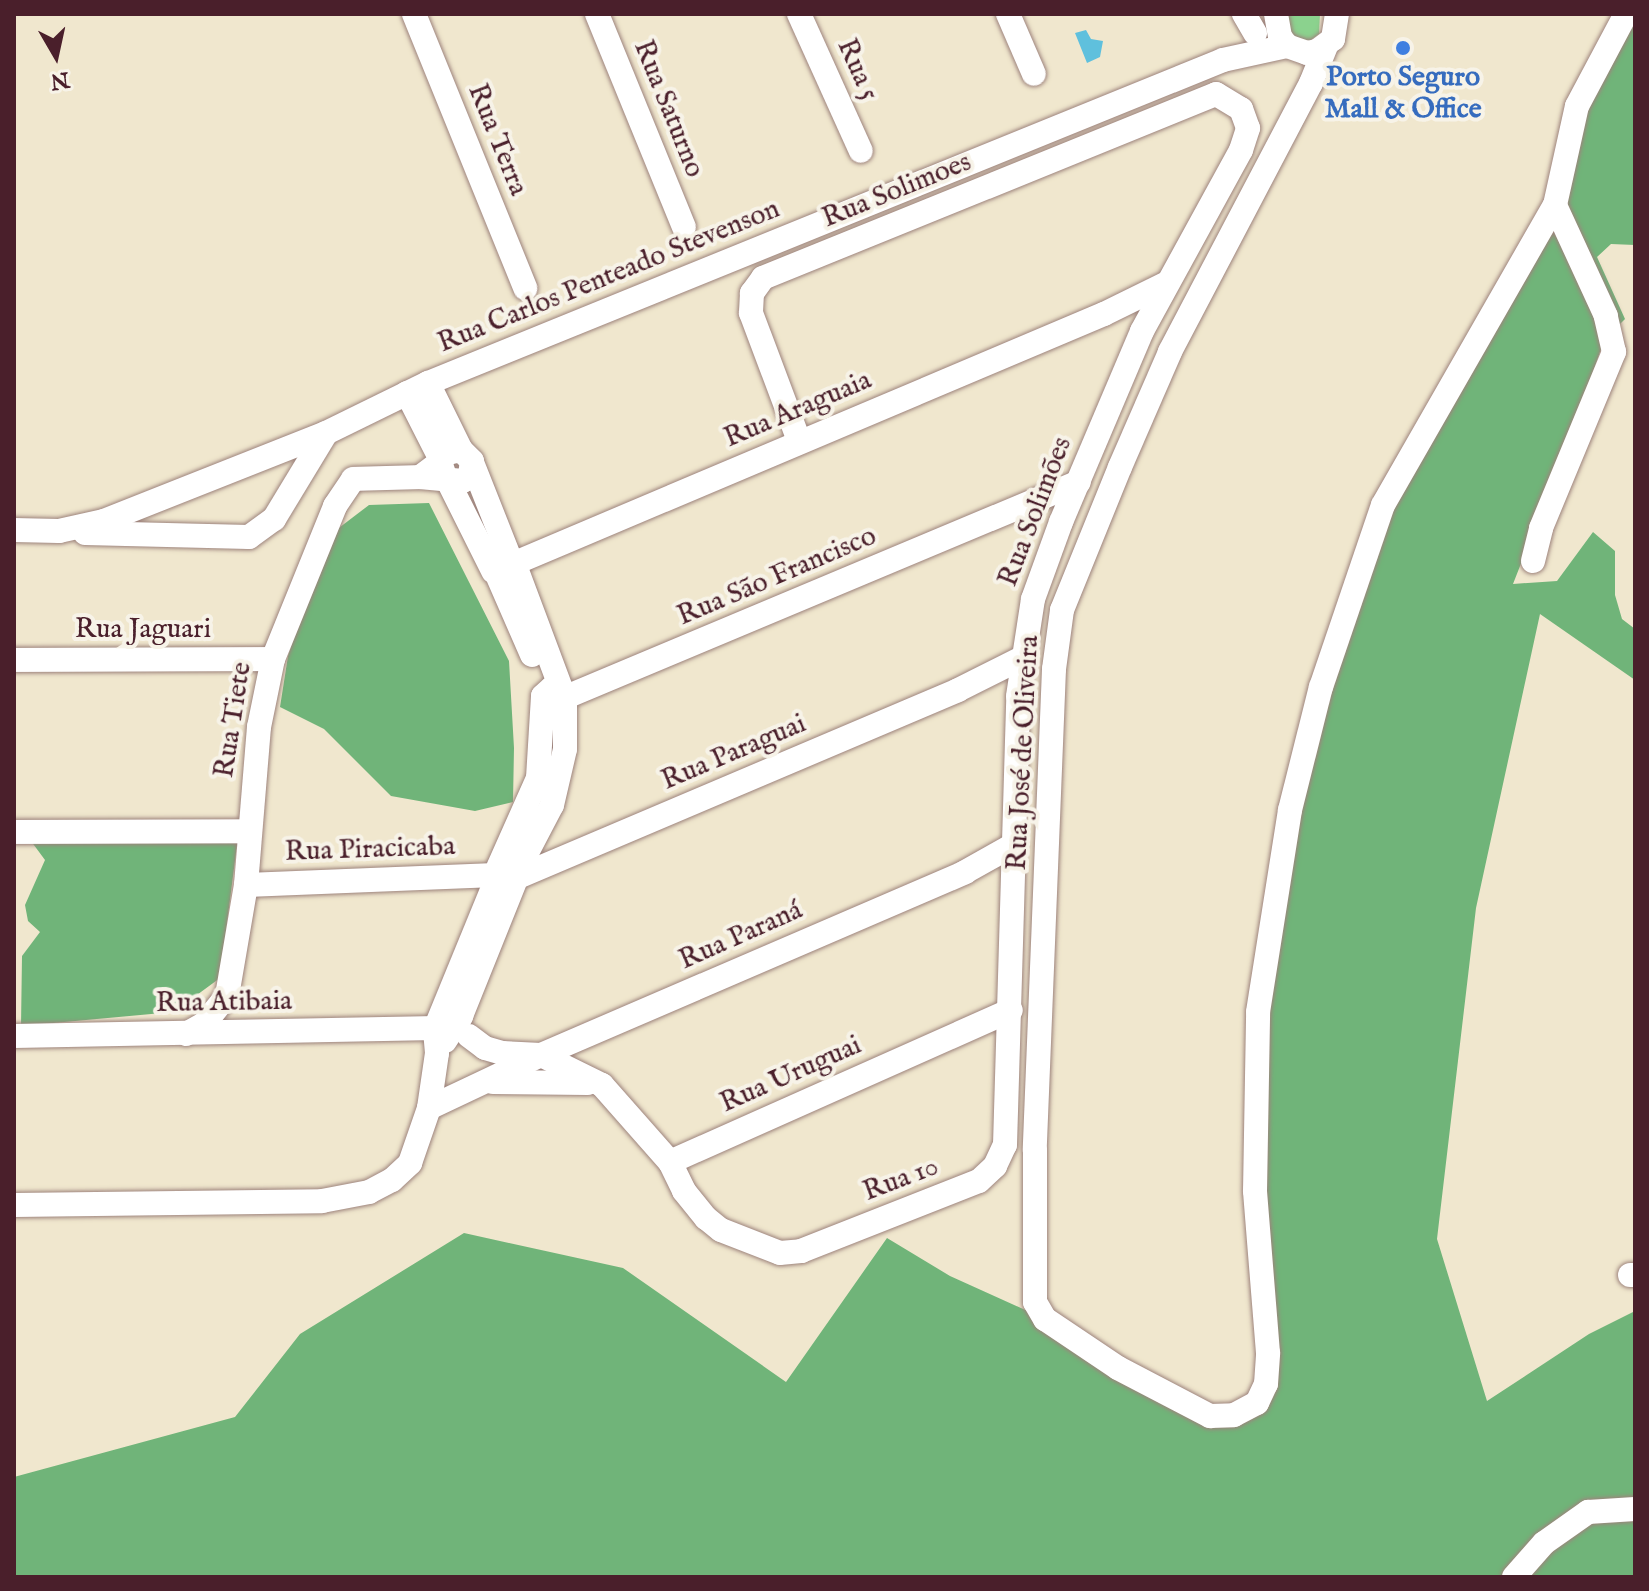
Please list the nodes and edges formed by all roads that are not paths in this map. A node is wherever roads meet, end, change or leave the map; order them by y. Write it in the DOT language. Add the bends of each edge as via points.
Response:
graph roads {
  1 [pos="414,14"];
  2 [pos="597,14"];
  3 [pos="799,14"];
  4 [pos="1008,14"];
  5 [pos="1626,14"];
  6 [pos="1276,15"];
  7 [pos="1339,16"];
  8 [pos="1249,24"];
  9 [pos="1326,46"];
  10 [pos="1292,48"];
  11 [pos="1223,60"];
  12 [pos="1034,74"];
  13 [pos="1216,94"];
  14 [pos="1300,103"];
  15 [pos="861,151"];
  16 [pos="1555,205"];
  17 [pos="684,227"];
  18 [pos="1165,284"];
  19 [pos="525,288"];
  20 [pos="1104,314"];
  21 [pos="1142,331"];
  22 [pos="418,388"];
  23 [pos="326,433"];
  24 [pos="799,441"];
  25 [pos="451,466"];
  26 [pos="1079,482"];
  27 [pos="1012,511"];
  28 [pos="1061,522"];
  29 [pos="14,530"];
  30 [pos="59,531"];
  31 [pos="1533,561"];
  32 [pos="506,567"];
  33 [pos="1022,658"];
  34 [pos="273,659"];
  35 [pos="14,660"];
  36 [pos="974,683"];
  37 [pos="1018,696"];
  38 [pos="556,699"];
  39 [pos="248,831"];
  40 [pos="14,832"];
  41 [pos="1015,844"];
  42 [pos="965,872"];
  43 [pos="507,875"];
  44 [pos="1015,878"];
  45 [pos="246,885"];
  46 [pos="1011,1010"];
  47 [pos="598,1032"];
  48 [pos="186,1034"];
  49 [pos="14,1036"];
  50 [pos="449,1036"];
  51 [pos="1010,1038"];
  52 [pos="937,1043"];
  53 [pos="541,1055"];
  54 [pos="485,1082"];
  55 [pos="602,1085"];
  56 [pos="429,1108"];
  57 [pos="1005,1145"];
  58 [pos="670,1162"];
  59 [pos="14,1205"];
  60 [pos="1635,1509"];
  61 [pos="1514,1577"];
  1 -- 19 [label="street, Rua Terra"];
  2 -- 17 [label="street, Rua Saturno"];
  3 -- 15 [label="street, Rua 5"];
  4 -- 12 [label="street"];
  5 -- 16 [label="street, Rua José de Oliveira" via="1577,106"];
  6 -- 8 [label="street, Rua Carlos Penteado Stevenson"];
  6 -- 10 [label="street" via="1275,27"];
  7 -- 9 [label="street, Rua José de Oliveira" via="1337,31"];
  8 -- 11 [label="street, Rua Carlos Penteado Stevenson"];
  9 -- 10 [label="street, Rua Carlos Penteado Stevenson" via="1317,51"];
  9 -- 14 [label="street, Rua José de Oliveira"];
  10 -- 11 [label="street, Rua Carlos Penteado Stevenson"];
  10 -- 14 [label="street"];
  11 -- 22 [label="street, Rua Carlos Penteado Stevenson"];
  13 -- 18 [label="street, Rua Solimões" via="1241,109 1248,128 1241,150"];
  13 -- 24 [label="street, Rua Solimoes" via="763,278 752,293 751,313"];
  14 -- 16 [label="street, Rua José de Oliveira" via="1170,352 1062,610 1054,669 1035,1150 1035,1302 1045,1319 1118,1368 1210,1416 1234,1415 1257,1403 1266,1384 1255,1191 1258,1012 1304,748 1383,505"];
  16 -- 31 [label="street" via="1606,316 1614,352 1541,528"];
  18 -- 20 [label="street, Rua Araguaia"];
  18 -- 21 [label="street, Rua Solimões"];
  20 -- 21 [label="street"];
  20 -- 24 [label="street, Rua Araguaia"];
  21 -- 26 [label="street, Rua Solimões"];
  22 -- 23 [label="street, Rua Carlos Penteado Stevenson"];
  22 -- 25 [label="street"];
  23 -- 30 [label="street, Rua Carlos Penteado Stevenson" via="104,521"];
  23 -- 30 [label="street" via="274,519 249,537"];
  24 -- 32 [label="street, Rua Araguaia"];
  25 -- 32 [label="street"];
  25 -- 34 [label="street, Rua Tiete" via="420,477 353,479 335,506"];
  26 -- 27 [label="street, Rua São Francisco"];
  26 -- 28 [label="street, Rua Solimões"];
  27 -- 28 [label="street"];
  27 -- 38 [label="street, Rua São Francisco"];
  28 -- 33 [label="street, Rua Solimões" via="1033,599"];
  29 -- 30 [label="street, Rua Carlos Penteado Stevenson"];
  32 -- 38 [label="street" via="535,661"];
  33 -- 36 [label="street, Rua Paraguai"];
  33 -- 37 [label="street, Rua Solimões"];
  34 -- 35 [label="street, Rua Jaguari"];
  34 -- 39 [label="street, Rua Tiete" via="259,727"];
  36 -- 37 [label="street"];
  36 -- 43 [label="street, Rua Paraguai"];
  37 -- 41 [label="street, Rua Solimões"];
  38 -- 43 [label="street"];
  39 -- 40 [label="street"];
  39 -- 45 [label="street, Rua Tiete"];
  41 -- 42 [label="street, Rua Paraná"];
  41 -- 44 [label="street, Rua Solimões"];
  42 -- 44 [label="street"];
  42 -- 47 [label="street, Rua Paraná"];
  43 -- 45 [label="street, Rua Piracicaba"];
  43 -- 50 [label="street"];
  44 -- 46 [label="street, Rua Solimões"];
  45 -- 48 [label="street, Rua Tiete" via="227,996 204,1024"];
  46 -- 51 [label="street, Rua Solimões"];
  46 -- 52 [label="street, Rua Uruguai"];
  47 -- 53 [label="street, Rua Paraná"];
  47 -- 55 [label="street" via="591,1065"];
  48 -- 49 [label="street, Rua Atibaia"];
  48 -- 50 [label="street, Rua Atibaia"];
  50 -- 53 [label="street, Rua Paraná" via="502,1053"];
  50 -- 54 [label="street" via="486,1063"];
  50 -- 56 [label="street"];
  51 -- 52 [label="street, Rua Uruguai"];
  51 -- 57 [label="street, Rua Solimões"];
  52 -- 58 [label="street, Rua Uruguai"];
  53 -- 54 [label="street, Rua Paraná"];
  53 -- 55 [label="street"];
  54 -- 55 [label="street"];
  54 -- 56 [label="street, Rua Paraná"];
  55 -- 58 [label="street"];
  56 -- 59 [label="street" via="410,1163 369,1192 322,1201"];
  57 -- 58 [label="street, Rua 10" via="995,1166 979,1181 801,1251 780,1253 721,1230 706,1218"];
  60 -- 61 [label="street" via="1588,1512 1544,1543"];
}
